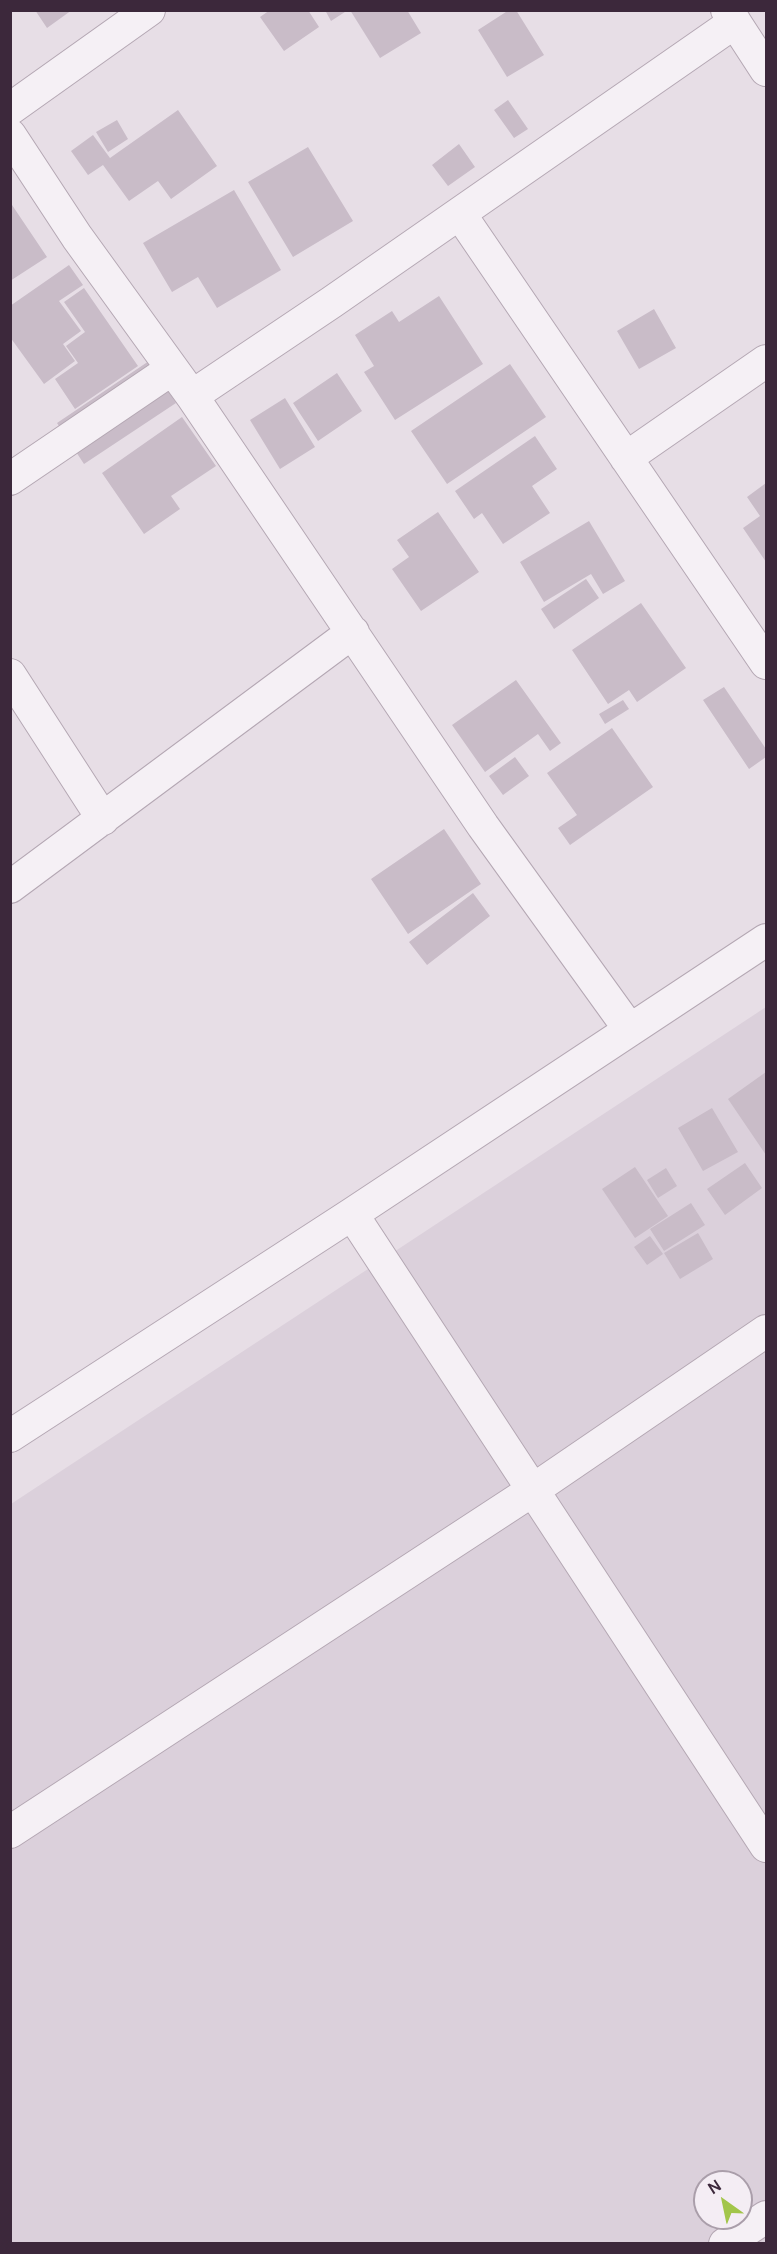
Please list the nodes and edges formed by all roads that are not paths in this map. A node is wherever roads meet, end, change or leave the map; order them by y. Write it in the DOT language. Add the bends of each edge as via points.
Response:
graph roads {
  1 [pos="149,10"];
  2 [pos="731,16"];
  3 [pos="766,70"];
  4 [pos="10,110"];
  5 [pos="10,135"];
  6 [pos="460,214"];
  7 [pos="766,361"];
  8 [pos="172,369"];
  9 [pos="192,396"];
  10 [pos="626,458"];
  11 [pos="10,478"];
  12 [pos="352,632"];
  13 [pos="766,663"];
  14 [pos="10,675"];
  15 [pos="103,819"];
  16 [pos="10,887"];
  17 [pos="766,940"];
  18 [pos="630,1030"];
  19 [pos="352,1214"];
  20 [pos="766,1331"];
  21 [pos="10,1436"];
  22 [pos="533,1490"];
  23 [pos="10,1832"];
  24 [pos="766,1846"];
  25 [pos="766,2217"];
  26 [pos="725,2244"];
  1 -- 4 [label="street"];
  2 -- 3 [label="street"];
  2 -- 6 [label="street"];
  5 -- 8 [label="street"];
  6 -- 9 [label="street"];
  6 -- 10 [label="street"];
  7 -- 10 [label="street"];
  8 -- 9 [label="street"];
  8 -- 11 [label="street"];
  9 -- 12 [label="street"];
  10 -- 13 [label="street"];
  12 -- 15 [label="street"];
  12 -- 18 [label="street" via="483,826"];
  14 -- 15 [label="street"];
  15 -- 16 [label="street"];
  17 -- 18 [label="street"];
  18 -- 19 [label="street"];
  19 -- 21 [label="street"];
  19 -- 22 [label="street"];
  20 -- 22 [label="street"];
  22 -- 23 [label="street"];
  22 -- 24 [label="street"];
  25 -- 26 [label="street"];
}
